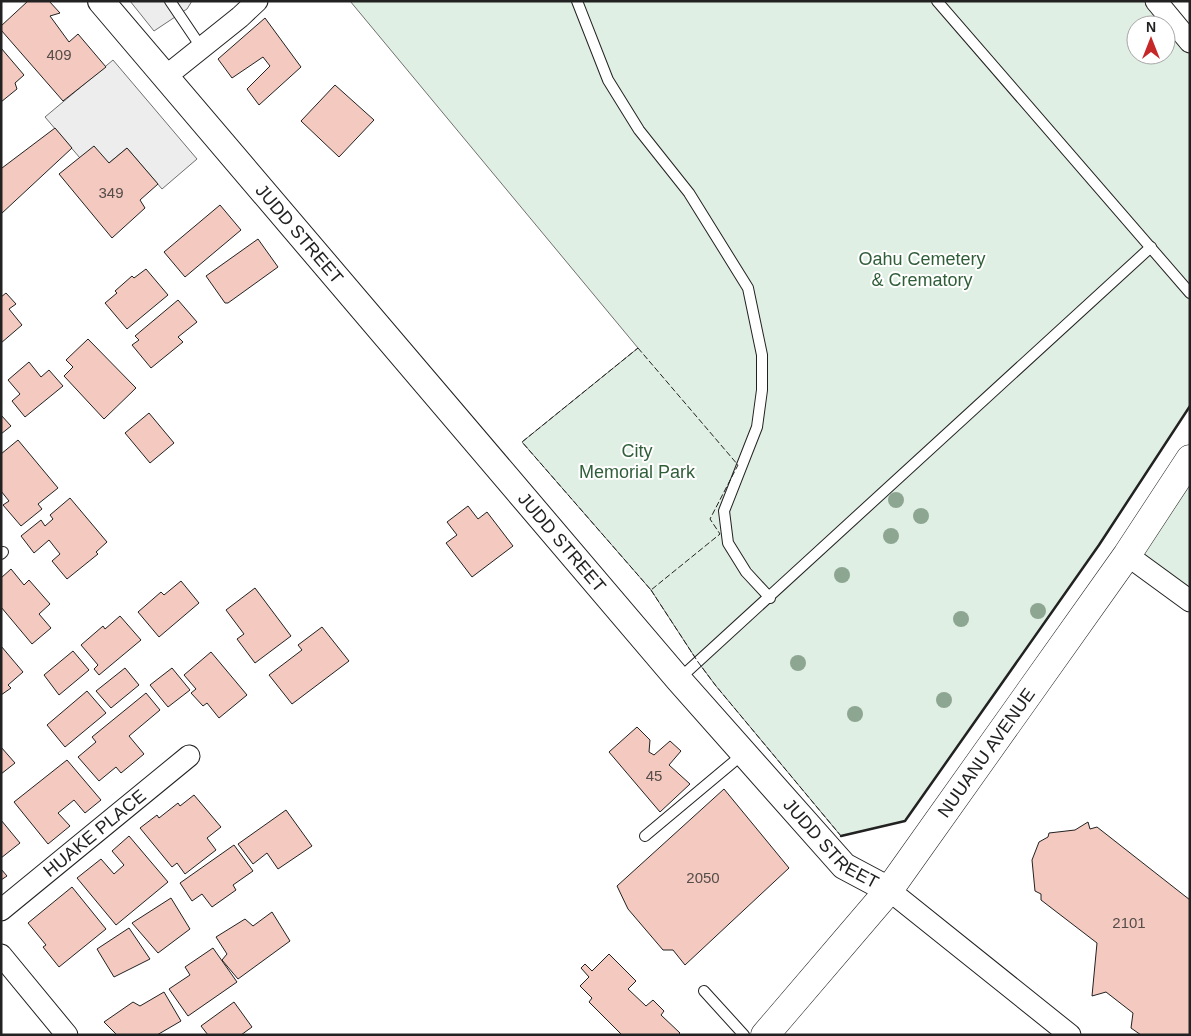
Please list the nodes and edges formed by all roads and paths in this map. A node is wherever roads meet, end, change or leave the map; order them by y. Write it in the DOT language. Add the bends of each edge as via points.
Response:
graph roads {
  1 [pos="101,1"];
  2 [pos="170,1"];
  3 [pos="257,1"];
  4 [pos="577,1"];
  5 [pos="937,1"];
  6 [pos="1156,1"];
  7 [pos="1190,42"];
  8 [pos="201,47"];
  9 [pos="165,76"];
  10 [pos="1151,247"];
  11 [pos="1190,292"];
  12 [pos="1190,459"];
  13 [pos="1127,555"];
  14 [pos="770,598"];
  15 [pos="1190,601"];
  16 [pos="679,680"];
  17 [pos="744,753"];
  18 [pos="189,756"];
  19 [pos="645,836"];
  20 [pos="889,890"];
  21 [pos="1,910"];
  22 [pos="1,955"];
  23 [pos="704,991"];
  24 [pos="67,1035"];
  25 [pos="744,1035"];
  26 [pos="765,1035"];
  27 [pos="1070,1035"];
  1 -- 9 [label="street, JUDD STREET"];
  2 -- 8 [label="lane"];
  3 -- 8 [label="street"];
  4 -- 14 [label="lane" via="608,80 638,130 689,193 748,288 762,355 762,390 757,428 724,511 728,543 746,572"];
  5 -- 10 [label="lane"];
  6 -- 7 [label="street"];
  8 -- 9 [label="street"];
  9 -- 16 [label="street, JUDD STREET"];
  10 -- 11 [label="lane"];
  10 -- 14 [label="lane"];
  12 -- 13 [label="main road, NUUANU AVENUE"];
  13 -- 15 [label="street"];
  13 -- 20 [label="main road, NUUANU AVENUE"];
  14 -- 16 [label="lane"];
  16 -- 17 [label="street, JUDD STREET"];
  17 -- 19 [label="lane"];
  17 -- 20 [label="street, JUDD STREET" via="844,866"];
  18 -- 21 [label="street, HUAKE PLACE"];
  20 -- 26 [label="main road, NUUANU AVENUE"];
  20 -- 27 [label="street, JUDD STREET"];
  22 -- 24 [label="street"];
  23 -- 25 [label="lane"];
}
